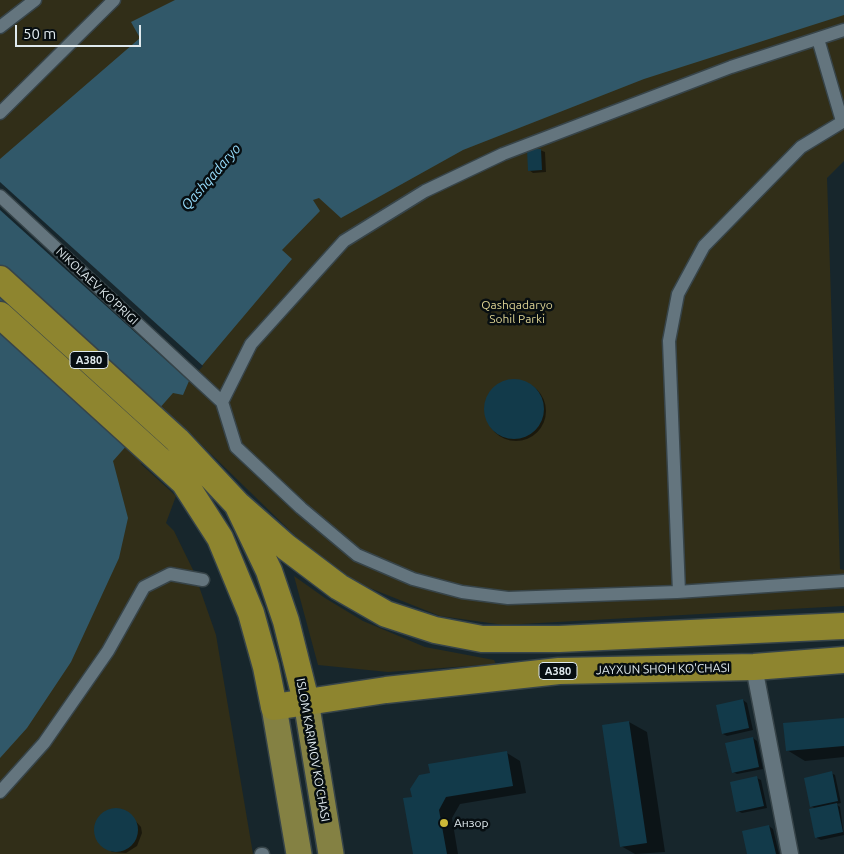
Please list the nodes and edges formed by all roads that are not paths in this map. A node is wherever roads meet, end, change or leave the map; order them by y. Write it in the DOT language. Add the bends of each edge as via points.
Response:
graph roads {
  1 [pos="35,0"];
  2 [pos="114,0"];
  3 [pos="0,27"];
  4 [pos="844,30"];
  5 [pos="818,39"];
  6 [pos="0,112"];
  7 [pos="843,121"];
  8 [pos="0,196"];
  9 [pos="0,280"];
  10 [pos="0,315"];
  11 [pos="222,402"];
  12 [pos="237,504"];
  13 [pos="203,580"];
  14 [pos="844,581"];
  15 [pos="679,592"];
  16 [pos="844,626"];
  17 [pos="560,638"];
  18 [pos="844,660"];
  19 [pos="754,667"];
  20 [pos="559,671"];
  21 [pos="306,701"];
  22 [pos="274,707"];
  23 [pos="0,792"];
  24 [pos="300,854"];
  25 [pos="331,854"];
  26 [pos="790,854"];
  1 -- 3 [label="street"];
  2 -- 6 [label="street"];
  4 -- 5 [label="street"];
  5 -- 7 [label="street"];
  5 -- 11 [label="street" via="731,67 503,154 424,191 344,241 251,344"];
  7 -- 15 [label="street" via="801,147 704,246 678,294 669,340"];
  8 -- 11 [label="street, NIKOLAEV KO‘PRIGI"];
  9 -- 12 [label="highway, ISLOM KARIMOV KO‘CHASI / A380" via="177,440"];
  10 -- 22 [label="highway, A380" via="184,482 220,538 251,613"];
  11 -- 15 [label="street" via="236,448 357,555 413,579 462,592 508,598"];
  12 -- 17 [label="highway, A380" via="339,587 386,614 435,630 482,639"];
  12 -- 21 [label="highway, ISLOM KARIMOV KO‘CHASI / A380" via="269,571 286,621"];
  13 -- 23 [label="street" via="170,574 144,587 108,651 44,743"];
  14 -- 15 [label="street"];
  16 -- 17 [label="highway, A380"];
  17 -- 20 [label="highway"];
  18 -- 19 [label="highway, JAYXUN SHOH KO'CHASI / A380"];
  19 -- 20 [label="highway, JAYXUN SHOH KO'CHASI / A380"];
  19 -- 26 [label="street"];
  20 -- 21 [label="highway, JAYXUN SHOH KO'CHASI / A380"];
  21 -- 22 [label="highway, JAYXUN SHOH KO'CHASI / A380"];
  21 -- 25 [label="main road, ISLOM KARIMOV KO‘CHASI"];
  22 -- 24 [label="main road"];
}
